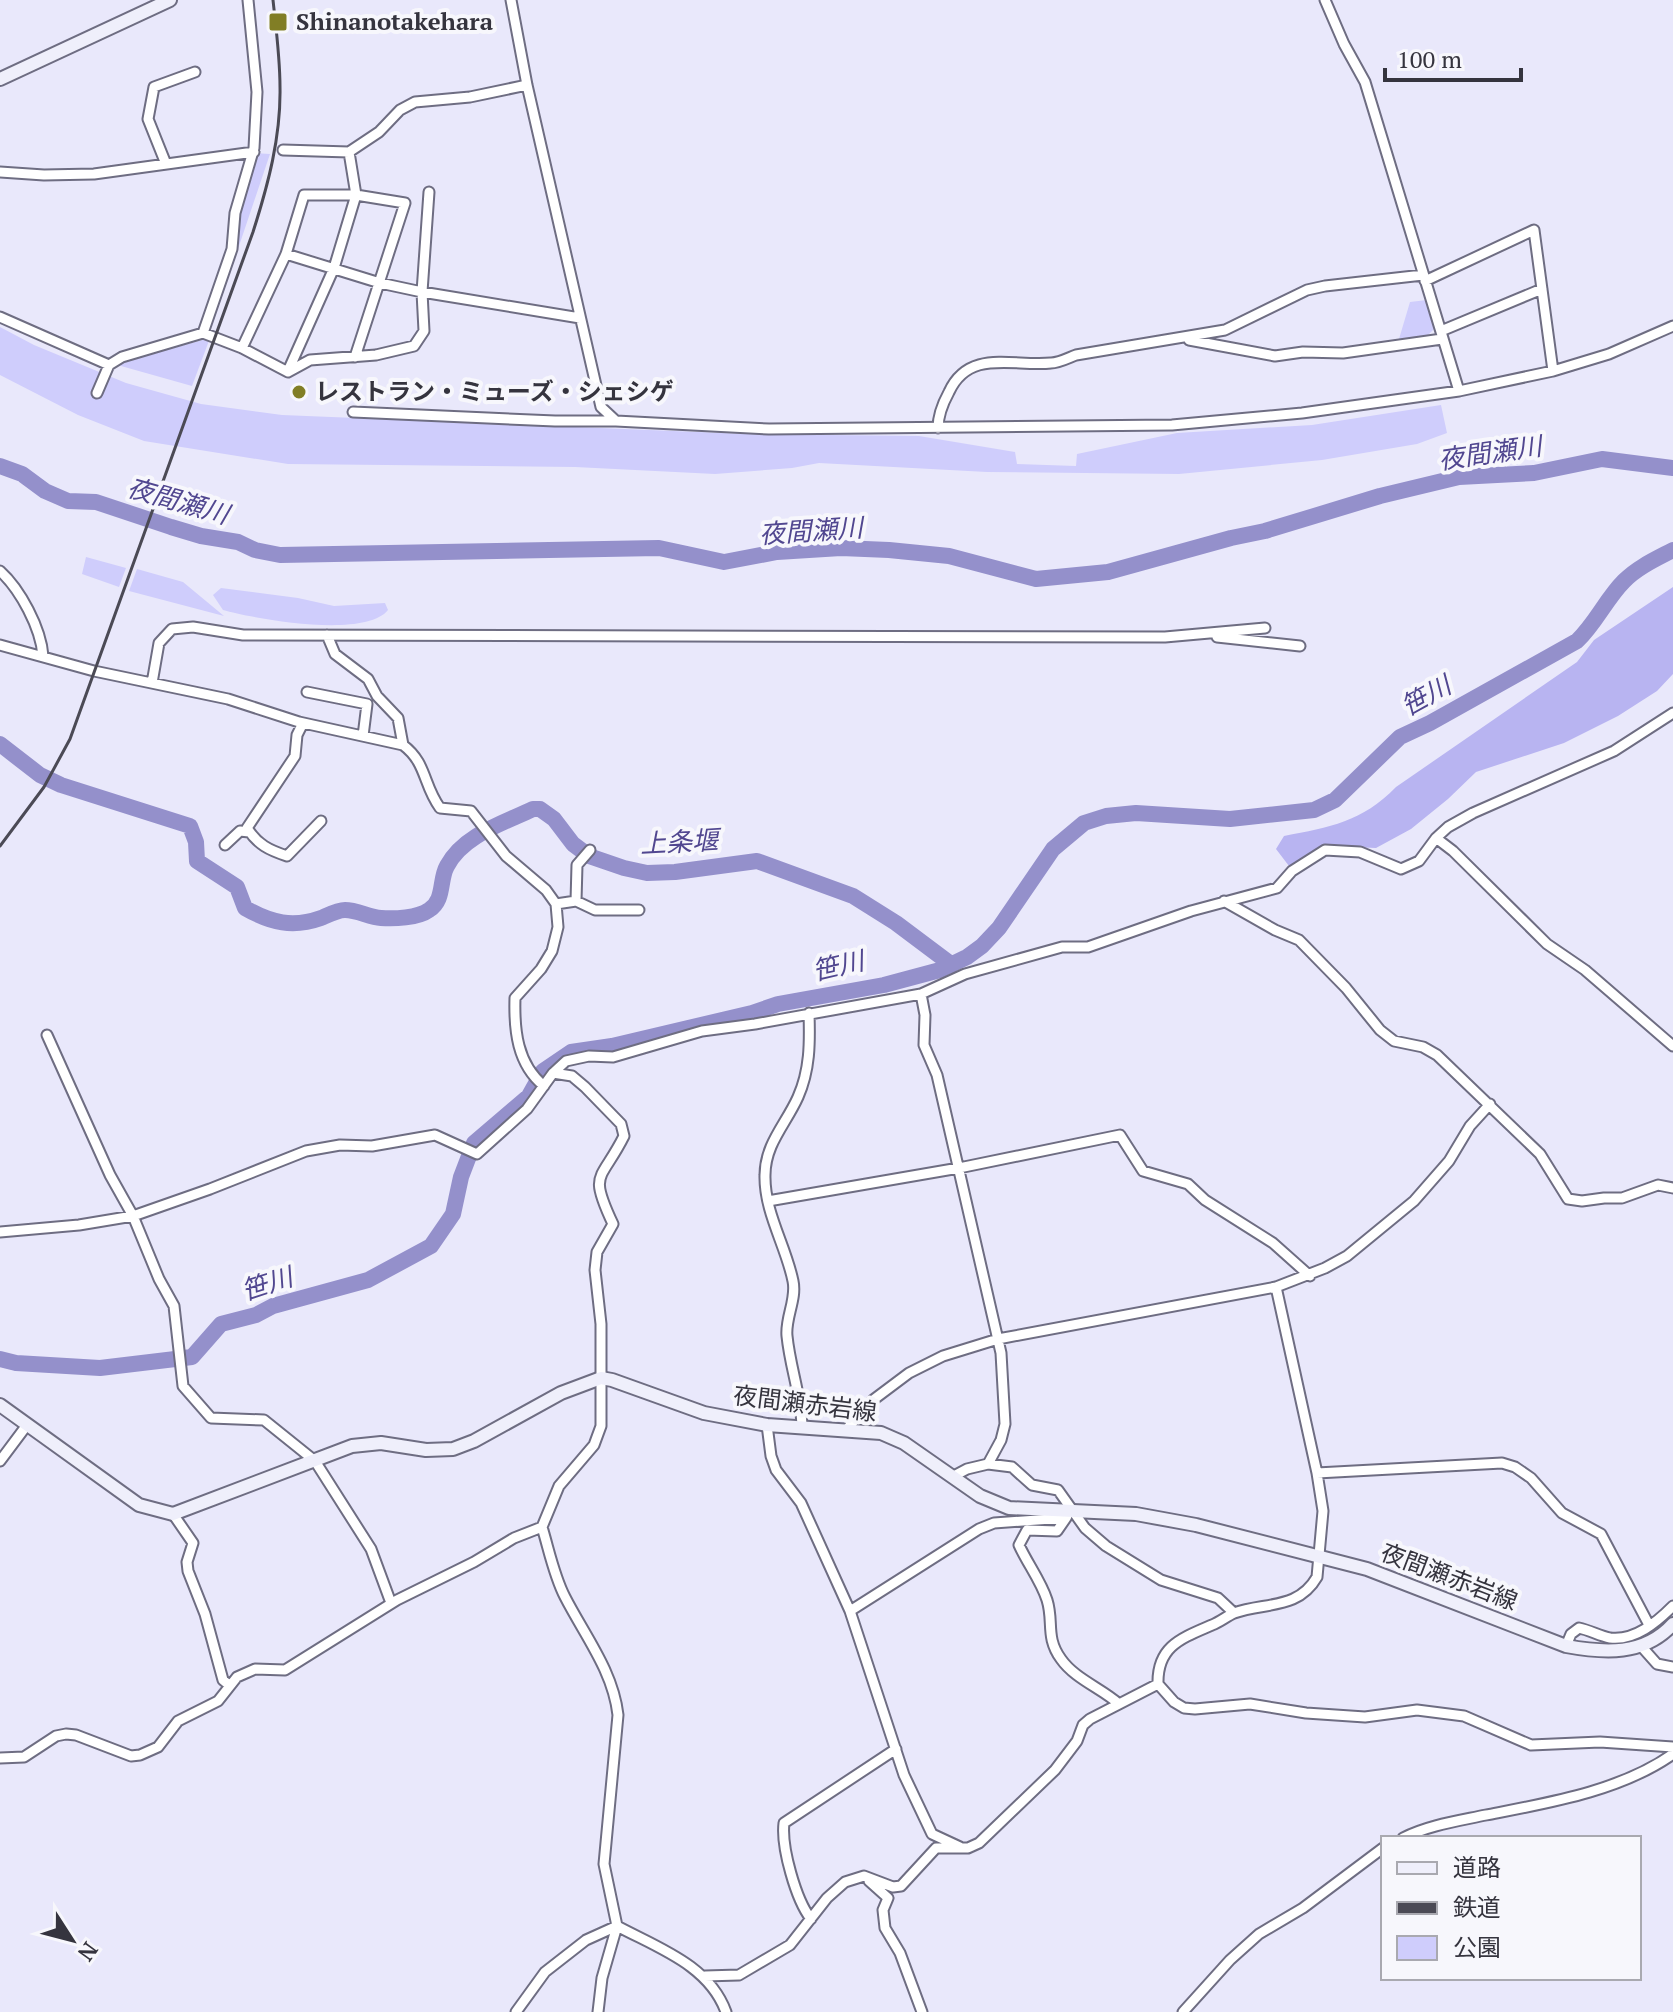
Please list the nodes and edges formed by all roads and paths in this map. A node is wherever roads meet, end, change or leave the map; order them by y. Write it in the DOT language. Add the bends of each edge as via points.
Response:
graph roads {
  1 [pos="170,0"];
  2 [pos="248,0"];
  3 [pos="511,0"];
  4 [pos="1325,0"];
  5 [pos="195,72"];
  6 [pos="0,79"];
  7 [pos="527,85"];
  8 [pos="283,150"];
  9 [pos="254,152"];
  10 [pos="349,152"];
  11 [pos="166,164"];
  12 [pos="0,172"];
  13 [pos="429,192"];
  14 [pos="356,195"];
  15 [pos="286,254"];
  16 [pos="334,268"];
  17 [pos="1424,278"];
  18 [pos="380,283"];
  19 [pos="1542,289"];
  20 [pos="422,292"];
  21 [pos="0,317"];
  22 [pos="580,318"];
  23 [pos="1673,326"];
  24 [pos="203,333"];
  25 [pos="1442,335"];
  26 [pos="1181,339"];
  27 [pos="242,348"];
  28 [pos="355,357"];
  29 [pos="109,365"];
  30 [pos="1553,371"];
  31 [pos="288,372"];
  32 [pos="1459,391"];
  33 [pos="97,393"];
  34 [pos="353,412"];
  35 [pos="616,421"];
  36 [pos="938,428"];
  37 [pos="0,571"];
  38 [pos="1265,628"];
  39 [pos="1205,634"];
  40 [pos="327,635"];
  41 [pos="0,645"];
  42 [pos="1300,646"];
  43 [pos="43,656"];
  44 [pos="152,683"];
  45 [pos="307,692"];
  46 [pos="1673,713"];
  47 [pos="303,723"];
  48 [pos="363,736"];
  49 [pos="403,745"];
  50 [pos="321,821"];
  51 [pos="249,832"];
  52 [pos="1436,838"];
  53 [pos="225,845"];
  54 [pos="586,854"];
  55 [pos="576,901"];
  56 [pos="1224,901"];
  57 [pos="556,904"];
  58 [pos="639,910"];
  59 [pos="921,994"];
  60 [pos="809,1013"];
  61 [pos="47,1035"];
  62 [pos="1673,1046"];
  63 [pos="553,1073"];
  64 [pos="540,1083"];
  65 [pos="1490,1104"];
  66 [pos="959,1168"];
  67 [pos="1673,1188"];
  68 [pos="768,1201"];
  69 [pos="133,1216"];
  70 [pos="0,1232"];
  71 [pos="1310,1276"];
  72 [pos="1276,1287"];
  73 [pos="998,1339"];
  74 [pos="601,1378"];
  75 [pos="0,1405"];
  76 [pos="27,1425"];
  77 [pos="767,1425"];
  78 [pos="802,1426"];
  79 [pos="845,1431"];
  80 [pos="0,1461"];
  81 [pos="315,1461"];
  82 [pos="988,1464"];
  83 [pos="1317,1473"];
  84 [pos="952,1477"];
  85 [pos="173,1514"];
  86 [pos="1069,1514"];
  87 [pos="542,1527"];
  88 [pos="1320,1557"];
  89 [pos="391,1603"];
  90 [pos="1673,1606"];
  91 [pos="850,1611"];
  92 [pos="1234,1613"];
  93 [pos="1673,1624"];
  94 [pos="1649,1625"];
  95 [pos="1566,1646"];
  96 [pos="1641,1646"];
  97 [pos="1673,1667"];
  98 [pos="1158,1684"];
  99 [pos="229,1685"];
  100 [pos="1119,1704"];
  101 [pos="1673,1747"];
  102 [pos="896,1749"];
  103 [pos="1673,1754"];
  104 [pos="0,1758"];
  105 [pos="1407,1836"];
  106 [pos="963,1848"];
  107 [pos="1381,1850"];
  108 [pos="864,1876"];
  109 [pos="811,1919"];
  110 [pos="617,1926"];
  111 [pos="705,1976"];
  112 [pos="516,2012"];
  113 [pos="598,2012"];
  114 [pos="726,2012"];
  115 [pos="922,2012"];
  116 [pos="1183,2012"];
  1 -- 6 [label="main road"];
  2 -- 9 [label="street" via="257,92"];
  3 -- 7 [label="street"];
  4 -- 17 [label="street" via="1365,82"];
  5 -- 11 [label="street" via="154,87 148,119"];
  7 -- 10 [label="street" via="415,102"];
  7 -- 22 [label="street"];
  8 -- 10 [label="street"];
  9 -- 11 [label="street"];
  9 -- 24 [label="street" via="235,213 232,249"];
  10 -- 14 [label="street"];
  11 -- 12 [label="street" via="94,174"];
  13 -- 20 [label="street"];
  14 -- 15 [label="street" via="304,195"];
  14 -- 16 [label="street"];
  14 -- 18 [label="street" via="405,203"];
  15 -- 16 [label="street"];
  15 -- 27 [label="street"];
  16 -- 18 [label="street"];
  16 -- 31 [label="street"];
  17 -- 19 [label="street" via="1534,230"];
  17 -- 25 [label="street"];
  17 -- 26 [label="street" via="1307,290 1225,330"];
  18 -- 20 [label="street"];
  18 -- 28 [label="street"];
  19 -- 25 [label="street"];
  19 -- 30 [label="street"];
  20 -- 22 [label="street"];
  20 -- 28 [label="street" via="424,331 414,346"];
  21 -- 29 [label="street"];
  22 -- 35 [label="street" via="601,407"];
  23 -- 30 [label="street"];
  24 -- 27 [label="street"];
  24 -- 29 [label="street"];
  25 -- 26 [label="street" via="1343,353 1275,356"];
  25 -- 32 [label="street"];
  26 -- 36 [label="street" via="1054,363 998,361 971,366 952,384"];
  27 -- 31 [label="street"];
  28 -- 31 [label="street" via="310,360"];
  29 -- 33 [label="street"];
  30 -- 32 [label="street"];
  32 -- 36 [label="street" via="1172,425"];
  34 -- 35 [label="street"];
  35 -- 36 [label="street" via="769,429"];
  37 -- 43 [label="street" via="33,622"];
  38 -- 39 [label="street"];
  39 -- 40 [label="street"];
  39 -- 42 [label="street"];
  40 -- 44 [label="street" via="172,629 159,643"];
  40 -- 49 [label="street" via="335,654 368,679 398,718"];
  41 -- 43 [label="street"];
  43 -- 44 [label="street"];
  44 -- 47 [label="street"];
  45 -- 48 [label="street" via="367,704"];
  46 -- 52 [label="street" via="1614,751 1473,813"];
  47 -- 48 [label="street"];
  47 -- 51 [label="street" via="295,756"];
  48 -- 49 [label="street"];
  49 -- 57 [label="street" via="416,755 440,808 471,811 506,856"];
  50 -- 51 [label="street" via="287,856 264,848"];
  51 -- 53 [label="street" via="240,831"];
  52 -- 56 [label="street" via="1419,861 1401,869 1360,852 1325,850 1292,871 1277,888"];
  52 -- 62 [label="street" via="1547,944"];
  54 -- 55 [label="street" via="577,865"];
  55 -- 57 [label="street"];
  55 -- 58 [label="street" via="595,910"];
  56 -- 59 [label="street" via="1088,947 1062,947 965,974"];
  56 -- 65 [label="street" via="1299,940 1380,1030 1394,1041 1437,1055"];
  57 -- 64 [label="street" via="552,951 515,998 520,1053"];
  59 -- 60 [label="street"];
  59 -- 66 [label="street" via="924,1045 937,1075"];
  60 -- 63 [label="street" via="702,1031 613,1057 577,1058"];
  60 -- 68 [label="street" via="807,1070 766,1160"];
  61 -- 69 [label="street"];
  63 -- 64 [label="street"];
  63 -- 74 [label="street" via="572,1076 585,1087 621,1124 624,1136 599,1181 599,1195 613,1224 597,1252 595,1270"];
  64 -- 69 [label="street" via="527,1109 472,1152 435,1135 306,1151"];
  65 -- 67 [label="street" via="1540,1154 1568,1199 1622,1198 1658,1185"];
  65 -- 71 [label="street" via="1414,1201 1347,1256"];
  66 -- 68 [label="street"];
  66 -- 71 [label="street" via="1120,1135 1143,1171 1188,1184 1273,1243"];
  66 -- 73 [label="street"];
  68 -- 78 [label="street" via="794,1285 786,1332"];
  69 -- 70 [label="street"];
  69 -- 81 [label="street" via="174,1306 183,1386 211,1418 264,1420"];
  71 -- 72 [label="street"];
  72 -- 73 [label="street"];
  72 -- 83 [label="street"];
  73 -- 79 [label="street" via="909,1373 873,1400"];
  73 -- 82 [label="street" via="1005,1424"];
  74 -- 77 [label="main road, 夜間瀬赤岩線" via="704,1413"];
  74 -- 81 [label="main road" via="453,1449 381,1443 352,1446"];
  74 -- 87 [label="street" via="601,1426 594,1445 559,1486"];
  75 -- 76 [label="main road"];
  76 -- 80 [label="street"];
  76 -- 85 [label="main road" via="139,1505"];
  77 -- 78 [label="main road, 夜間瀬赤岩線"];
  77 -- 91 [label="street" via="776,1470 801,1503"];
  78 -- 79 [label="main road, 夜間瀬赤岩線"];
  79 -- 84 [label="main road, 夜間瀬赤岩線" via="881,1433"];
  81 -- 85 [label="main road"];
  81 -- 89 [label="street" via="371,1549"];
  82 -- 84 [label="street"];
  82 -- 86 [label="street" via="1012,1467 1032,1485 1058,1490"];
  83 -- 88 [label="street" via="1323,1511"];
  83 -- 94 [label="street" via="1502,1463 1515,1467 1562,1513 1601,1534"];
  84 -- 86 [label="main road, 夜間瀬赤岩線" via="1009,1508"];
  85 -- 99 [label="street" via="193,1543 188,1571"];
  86 -- 88 [label="main road, 夜間瀬赤岩線" via="1136,1514"];
  86 -- 91 [label="street" via="979,1529"];
  86 -- 92 [label="street" via="1138,1568 1218,1598"];
  86 -- 100 [label="street" via="1057,1531 1027,1530 1019,1545 1047,1600 1050,1641 1061,1659"];
  87 -- 89 [label="street"];
  87 -- 110 [label="street" via="563,1594 615,1692 618,1715 604,1864"];
  88 -- 92 [label="street" via="1312,1586 1297,1598"];
  88 -- 95 [label="main road, 夜間瀬赤岩線" via="1367,1569"];
  89 -- 99 [label="street" via="285,1670 255,1669"];
  90 -- 94 [label="street"];
  91 -- 102 [label="street"];
  92 -- 98 [label="street" via="1175,1643 1162,1661"];
  93 -- 96 [label="main road, 夜間瀬赤岩線"];
  94 -- 95 [label="street" via="1624,1638 1579,1628"];
  95 -- 96 [label="main road, 夜間瀬赤岩線" via="1591,1651"];
  96 -- 97 [label="street" via="1657,1664"];
  98 -- 100 [label="street"];
  98 -- 101 [label="street" via="1184,1708 1250,1704 1365,1717 1417,1710 1464,1716 1531,1745"];
  99 -- 104 [label="street" via="218,1701 178,1721 158,1747 140,1755 66,1734 24,1757"];
  100 -- 106 [label="street" via="1083,1725 1055,1770 979,1843"];
  102 -- 106 [label="street" via="932,1834"];
  102 -- 109 [label="street" via="784,1823 797,1895"];
  103 -- 105 [label="street" via="1621,1784"];
  106 -- 108 [label="street" via="936,1848 901,1886"];
  107 -- 116 [label="street" via="1259,1934"];
  108 -- 109 [label="street" via="845,1882"];
  108 -- 115 [label="street" via="888,1898 885,1928"];
  109 -- 111 [label="street" via="790,1945 739,1975"];
  110 -- 111 [label="street"];
  110 -- 112 [label="street" via="586,1940 545,1972"];
  110 -- 113 [label="street"];
  111 -- 114 [label="street"];
}
